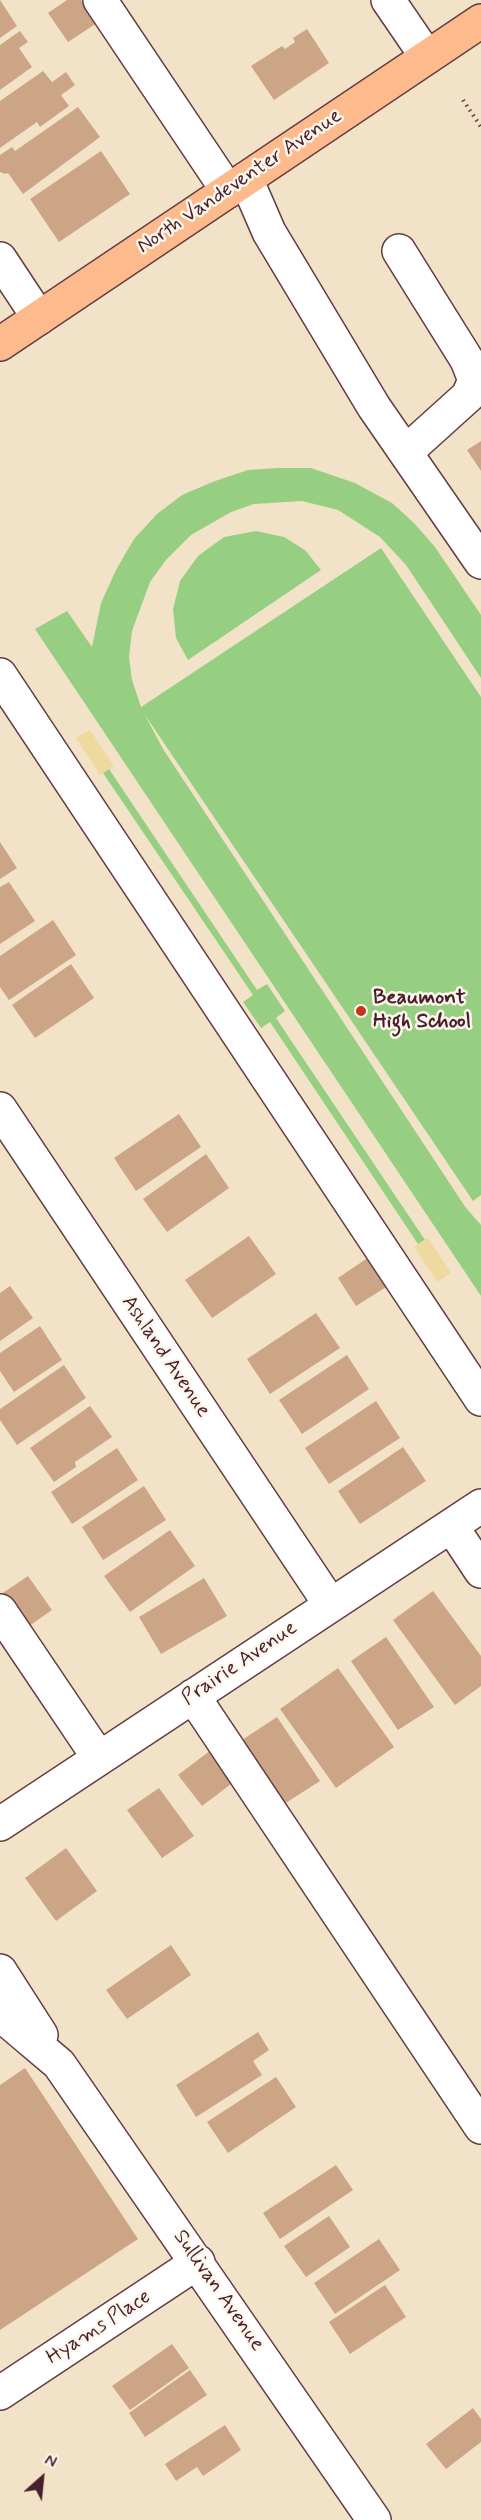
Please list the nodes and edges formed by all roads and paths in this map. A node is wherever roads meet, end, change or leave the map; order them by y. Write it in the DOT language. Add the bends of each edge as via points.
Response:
graph roads {
  1 [pos="100,0"];
  2 [pos="388,0"];
  3 [pos="481,21"];
  4 [pos="427,57"];
  5 [pos="463,100"];
  6 [pos="481,127"];
  7 [pos="237,185"];
  8 [pos="399,251"];
  9 [pos="0,259"];
  10 [pos="39,318"];
  11 [pos="0,344"];
  12 [pos="406,452"];
  13 [pos="481,562"];
  14 [pos="0,675"];
  15 [pos="0,1109"];
  16 [pos="481,1399"];
  17 [pos="481,1506"];
  18 [pos="452,1527"];
  19 [pos="481,1570"];
  20 [pos="330,1604"];
  21 [pos="0,1611"];
  22 [pos="193,1696"];
  23 [pos="99,1758"];
  24 [pos="0,1824"];
  25 [pos="0,1971"];
  26 [pos="0,2014"];
  27 [pos="59,2064"];
  28 [pos="481,2127"];
  29 [pos="198,2262"];
  30 [pos="0,2393"];
  31 [pos="374,2520"];
  1 -- 7 [label="street"];
  2 -- 4 [label="street"];
  3 -- 4 [label="main road, North Vandeventer Avenue"];
  4 -- 7 [label="main road, North Vandeventer Avenue"];
  5 -- 6 [label="path"];
  7 -- 10 [label="main road, North Vandeventer Avenue"];
  7 -- 12 [label="street"];
  8 -- 12 [label="street" via="467,360 475,380 468,396"];
  9 -- 10 [label="street"];
  10 -- 11 [label="main road, North Vandeventer Avenue"];
  12 -- 13 [label="street"];
  14 -- 16 [label="street"];
  15 -- 20 [label="street, Ashland Avenue"];
  17 -- 18 [label="street, Prairie Avenue"];
  18 -- 19 [label="street"];
  18 -- 20 [label="street, Prairie Avenue"];
  20 -- 22 [label="street, Prairie Avenue"];
  21 -- 23 [label="street"];
  22 -- 23 [label="street, Prairie Avenue"];
  22 -- 28 [label="street"];
  23 -- 24 [label="street, Prairie Avenue"];
  25 -- 27 [label="street, Sullivan Avenue"];
  26 -- 27 [label="street, Sullivan Avenue"];
  27 -- 29 [label="street, Sullivan Avenue"];
  29 -- 30 [label="street, Hyams Place"];
  29 -- 31 [label="street, Sullivan Avenue"];
}
